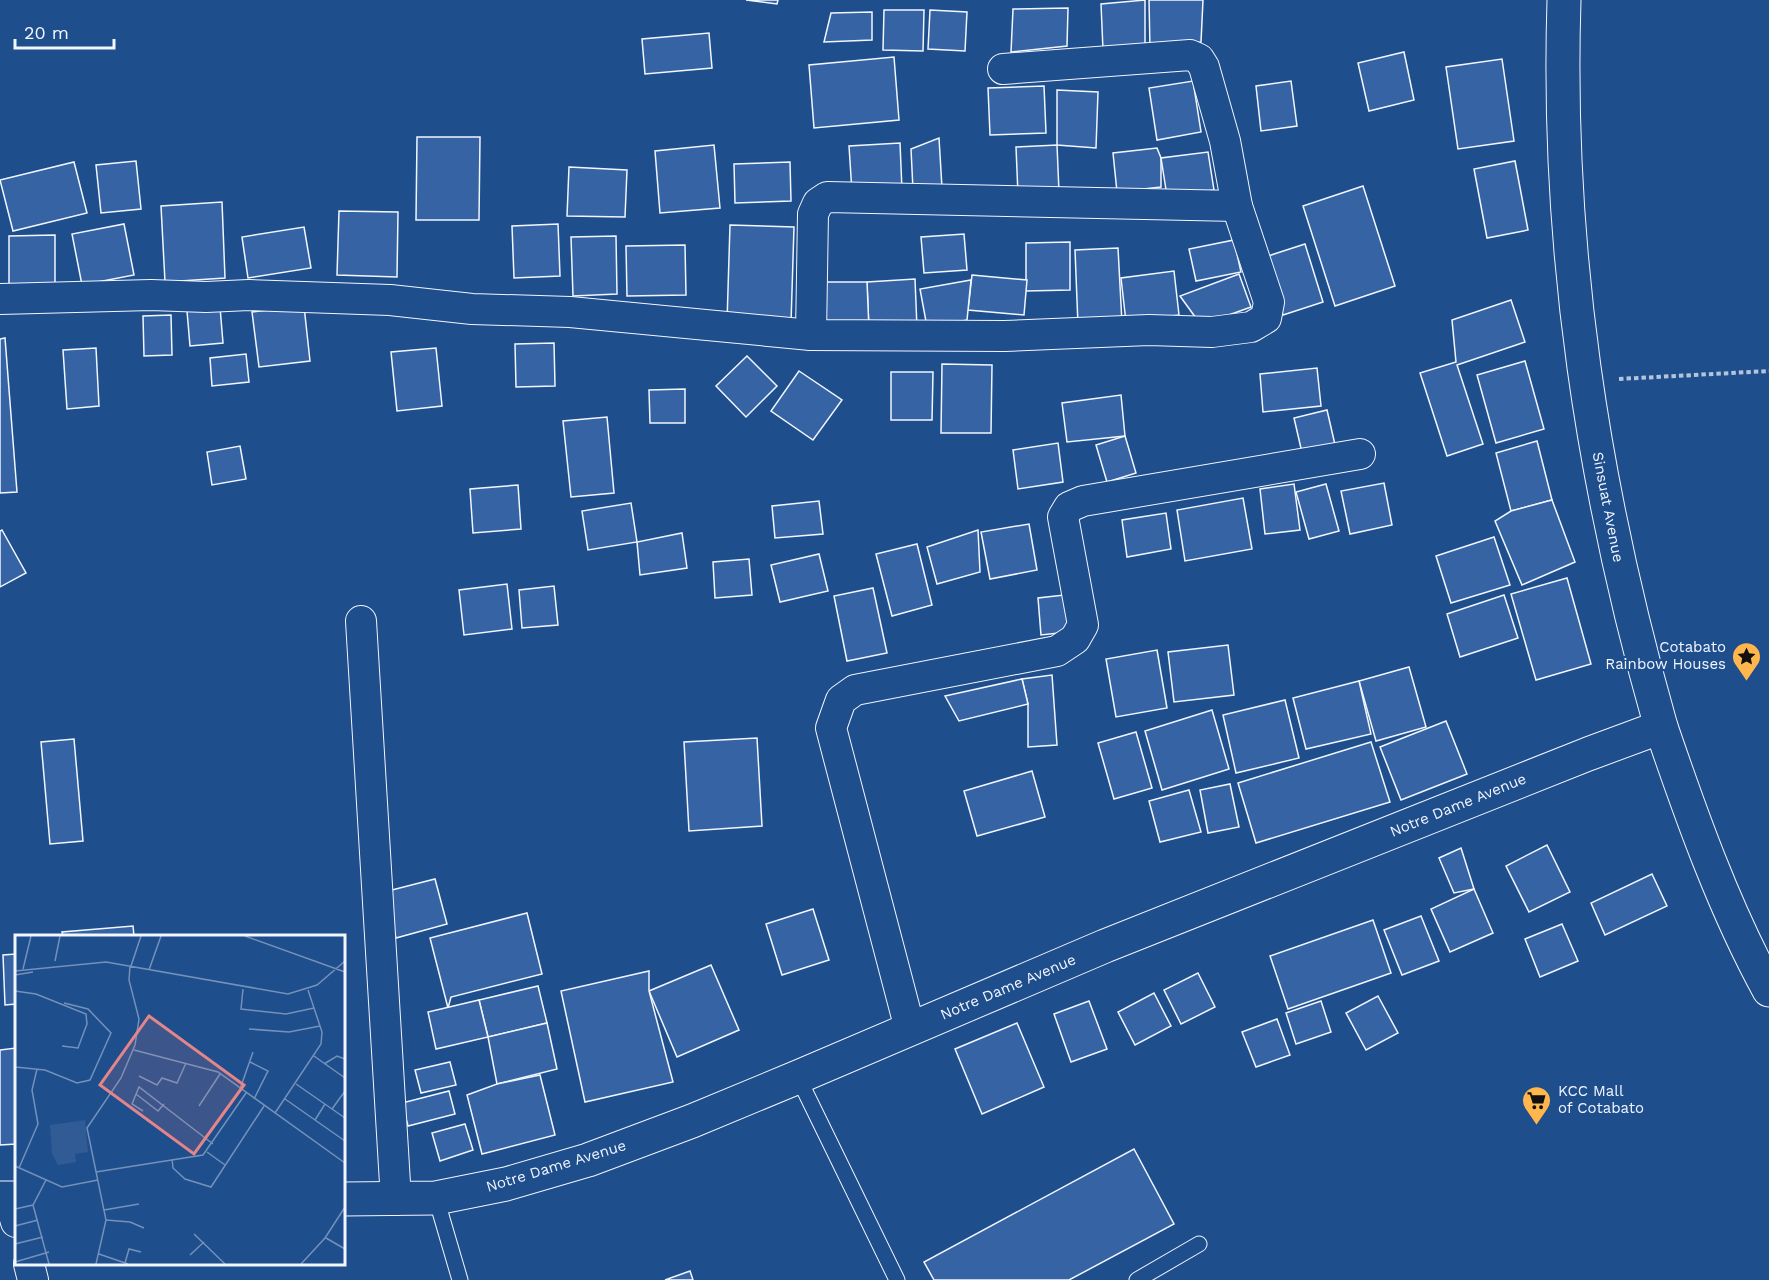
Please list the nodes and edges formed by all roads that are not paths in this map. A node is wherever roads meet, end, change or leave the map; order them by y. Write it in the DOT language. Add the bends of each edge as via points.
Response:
graph roads {
  1 [pos="1564,0"];
  2 [pos="1003,69"];
  3 [pos="1237,206"];
  4 [pos="0,299"];
  5 [pos="811,335"];
  6 [pos="1360,454"];
  7 [pos="361,621"];
  8 [pos="1661,727"];
  9 [pos="1769,990"];
  10 [pos="910,1029"];
  11 [pos="798,1077"];
  12 [pos="436,1198"];
  13 [pos="345,1199"];
  14 [pos="396,1200"];
  15 [pos="1199,1244"];
  16 [pos="29,1265"];
  17 [pos="33,1280"];
  18 [pos="460,1280"];
  19 [pos="897,1280"];
  20 [pos="1137,1280"];
  1 -- 8 [label="main road, Sinsuat Avenue" via="1565,167 1571,264 1585,381 1613,540"];
  2 -- 3 [label="street" via="1190,55 1199,59 1225,141"];
  3 -- 5 [label="street" via="827,197 818,203 813,214"];
  3 -- 5 [label="street" via="1269,302 1266,318 1251,327 1212,332 1149,330 1005,336"];
  4 -- 5 [label="street" via="249,294 390,300"];
  6 -- 10 [label="street" via="1083,501 1069,507 1063,517 1083,625 1075,639 1057,651 855,690 841,700 831,728"];
  7 -- 14 [label="street"];
  8 -- 9 [label="main road, Sinsuat Avenue" via="1715,873"];
  8 -- 10 [label="main road, Notre Dame Avenue" via="1105,946"];
  10 -- 11 [label="main road, Notre Dame Avenue"];
  11 -- 12 [label="main road, Notre Dame Avenue" via="588,1160 506,1184"];
  11 -- 19 [label="lane"];
  12 -- 14 [label="main road, Notre Dame Avenue"];
  12 -- 18 [label="lane"];
  13 -- 14 [label="main road, Notre Dame Avenue"];
  15 -- 20 [label="lane"];
  16 -- 17 [label="street"];
}
